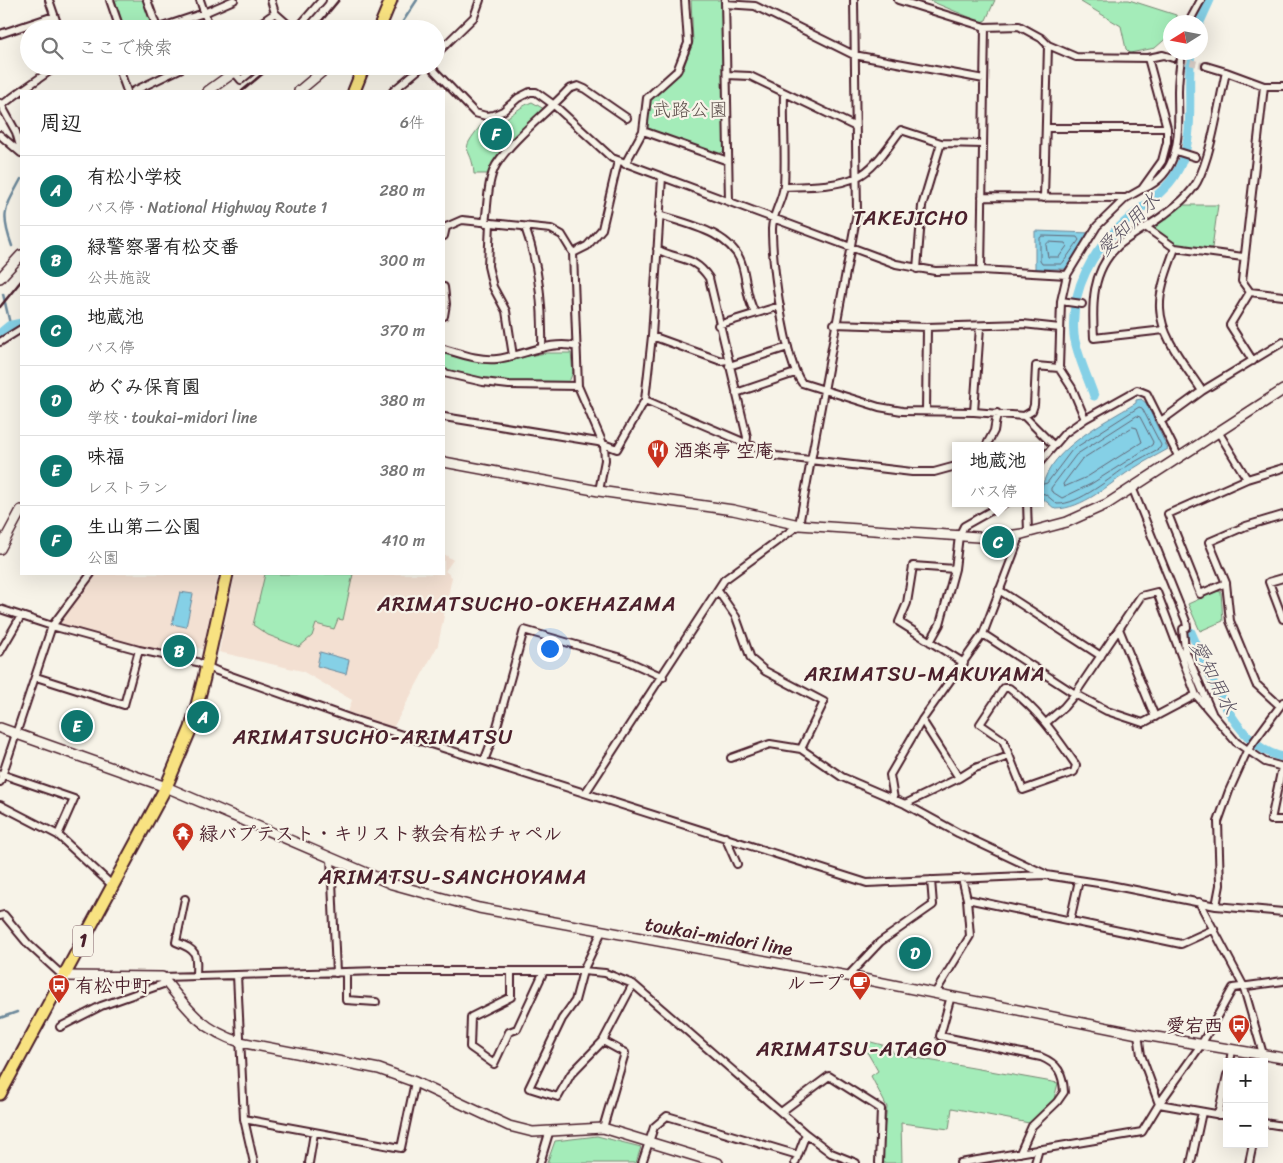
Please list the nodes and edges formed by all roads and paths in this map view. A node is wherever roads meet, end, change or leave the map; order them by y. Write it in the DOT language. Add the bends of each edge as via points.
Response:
graph roads {
  1 [pos="49,0"];
  2 [pos="110,0"];
  3 [pos="147,0"];
  4 [pos="200,0"];
  5 [pos="232,0"];
  6 [pos="272,0"];
  7 [pos="322,0"];
  8 [pos="391,0"];
  9 [pos="480,0"];
  10 [pos="685,0"];
  11 [pos="854,0"];
  12 [pos="898,0"];
  13 [pos="1201,0"];
  14 [pos="725,2"];
  15 [pos="276,13"];
  16 [pos="204,14"];
  17 [pos="1193,15"];
  18 [pos="54,16"];
  19 [pos="42,20"];
  20 [pos="56,20"];
  21 [pos="117,20"];
  22 [pos="154,20"];
  23 [pos="185,20"];
  24 [pos="206,20"];
  25 [pos="266,20"];
  26 [pos="284,20"];
  27 [pos="303,20"];
  28 [pos="383,20"];
  29 [pos="20,27"];
  30 [pos="985,27"];
  31 [pos="0,34"];
  32 [pos="445,45"];
  33 [pos="1048,45"];
  34 [pos="854,55"];
  35 [pos="1163,55"];
  36 [pos="1148,58"];
  37 [pos="1181,60"];
  38 [pos="1206,66"];
  39 [pos="1226,72"];
  40 [pos="727,74"];
  41 [pos="44,75"];
  42 [pos="121,75"];
  43 [pos="167,75"];
  44 [pos="225,75"];
  45 [pos="236,75"];
  46 [pos="247,75"];
  47 [pos="318,75"];
  48 [pos="360,75"];
  49 [pos="412,75"];
  50 [pos="439,75"];
  51 [pos="984,79"];
  52 [pos="1264,86"];
  53 [pos="1283,86"];
  54 [pos="22,90"];
  55 [pos="127,90"];
  56 [pos="136,90"];
  57 [pos="209,90"];
  58 [pos="300,90"];
  59 [pos="354,90"];
  60 [pos="394,90"];
  61 [pos="20,92"];
  62 [pos="784,93"];
  63 [pos="1,104"];
  64 [pos="554,105"];
  65 [pos="627,118"];
  66 [pos="856,127"];
  67 [pos="1048,128"];
  68 [pos="1167,128"];
  69 [pos="643,131"];
  70 [pos="0,135"];
  71 [pos="942,143"];
  72 [pos="983,144"];
  73 [pos="20,147"];
  74 [pos="20,150"];
  75 [pos="1178,152"];
  76 [pos="1195,157"];
  77 [pos="728,161"];
  78 [pos="621,162"];
  79 [pos="662,177"];
  80 [pos="857,177"];
  81 [pos="784,187"];
  82 [pos="1142,189"];
  83 [pos="982,197"];
  84 [pos="1044,198"];
  85 [pos="1126,198"];
  86 [pos="729,201"];
  87 [pos="659,215"];
  88 [pos="774,219"];
  89 [pos="488,223"];
  90 [pos="525,227"];
  91 [pos="1146,228"];
  92 [pos="445,232"];
  93 [pos="850,247"];
  94 [pos="1176,248"];
  95 [pos="658,249"];
  96 [pos="573,253"];
  97 [pos="20,256"];
  98 [pos="1243,257"];
  99 [pos="918,269"];
  100 [pos="981,270"];
  101 [pos="1067,275"];
  102 [pos="0,278"];
  103 [pos="1250,292"];
  104 [pos="1283,296"];
  105 [pos="1061,301"];
  106 [pos="1082,304"];
  107 [pos="780,306"];
  108 [pos="754,314"];
  109 [pos="834,324"];
  110 [pos="718,325"];
  111 [pos="927,327"];
  112 [pos="980,327"];
  113 [pos="1060,328"];
  114 [pos="20,330"];
  115 [pos="1164,330"];
  116 [pos="652,336"];
  117 [pos="0,342"];
  118 [pos="1283,342"];
  119 [pos="788,347"];
  120 [pos="542,348"];
  121 [pos="578,348"];
  122 [pos="445,349"];
  123 [pos="513,356"];
  124 [pos="1253,361"];
  125 [pos="728,363"];
  126 [pos="1059,368"];
  127 [pos="445,373"];
  128 [pos="794,373"];
  129 [pos="578,386"];
  130 [pos="823,390"];
  131 [pos="1283,390"];
  132 [pos="1202,391"];
  133 [pos="736,393"];
  134 [pos="645,400"];
  135 [pos="926,411"];
  136 [pos="974,412"];
  137 [pos="997,413"];
  138 [pos="1024,416"];
  139 [pos="445,417"];
  140 [pos="1084,419"];
  141 [pos="1161,421"];
  142 [pos="1219,433"];
  143 [pos="988,442"];
  144 [pos="746,444"];
  145 [pos="1053,445"];
  146 [pos="604,446"];
  147 [pos="1044,457"];
  148 [pos="1179,458"];
  149 [pos="810,459"];
  150 [pos="445,462"];
  151 [pos="952,467"];
  152 [pos="1283,468"];
  153 [pos="1247,478"];
  154 [pos="1132,488"];
  155 [pos="599,491"];
  156 [pos="998,507"];
  157 [pos="1027,507"];
  158 [pos="20,512"];
  159 [pos="1283,515"];
  160 [pos="799,525"];
  161 [pos="1028,532"];
  162 [pos="1017,534"];
  163 [pos="959,536"];
  164 [pos="0,549"];
  165 [pos="954,569"];
  166 [pos="89,575"];
  167 [pos="227,575"];
  168 [pos="1283,578"];
  169 [pos="1226,583"];
  170 [pos="999,590"];
  171 [pos="718,591"];
  172 [pos="0,609"];
  173 [pos="21,616"];
  174 [pos="1283,619"];
  175 [pos="52,626"];
  176 [pos="1119,629"];
  177 [pos="983,634"];
  178 [pos="930,642"];
  179 [pos="139,650"];
  180 [pos="0,652"];
  181 [pos="1101,656"];
  182 [pos="964,664"];
  183 [pos="206,667"];
  184 [pos="36,677"];
  185 [pos="663,677"];
  186 [pos="1075,694"];
  187 [pos="1196,695"];
  188 [pos="1282,704"];
  189 [pos="1154,716"];
  190 [pos="1213,716"];
  191 [pos="922,720"];
  192 [pos="1047,722"];
  193 [pos="0,728"];
  194 [pos="16,733"];
  195 [pos="801,749"];
  196 [pos="1248,749"];
  197 [pos="1009,756"];
  198 [pos="731,758"];
  199 [pos="484,762"];
  200 [pos="1282,767"];
  201 [pos="1,774"];
  202 [pos="959,778"];
  203 [pos="0,782"];
  204 [pos="166,788"];
  205 [pos="586,792"];
  206 [pos="894,799"];
  207 [pos="904,804"];
  208 [pos="0,805"];
  209 [pos="1283,820"];
  210 [pos="58,835"];
  211 [pos="725,837"];
  212 [pos="331,858"];
  213 [pos="737,864"];
  214 [pos="1046,875"];
  215 [pos="962,878"];
  216 [pos="931,880"];
  217 [pos="1079,880"];
  218 [pos="113,886"];
  219 [pos="967,899"];
  220 [pos="185,900"];
  221 [pos="1199,902"];
  222 [pos="1216,906"];
  223 [pos="1283,912"];
  224 [pos="0,916"];
  225 [pos="1070,921"];
  226 [pos="1214,929"];
  227 [pos="602,931"];
  228 [pos="544,971"];
  229 [pos="583,971"];
  230 [pos="336,973"];
  231 [pos="346,973"];
  232 [pos="512,973"];
  233 [pos="196,975"];
  234 [pos="237,975"];
  235 [pos="63,976"];
  236 [pos="848,976"];
  237 [pos="164,980"];
  238 [pos="1283,981"];
  239 [pos="633,984"];
  240 [pos="1243,985"];
  241 [pos="935,994"];
  242 [pos="950,996"];
  243 [pos="376,1002"];
  244 [pos="60,1027"];
  245 [pos="1138,1034"];
  246 [pos="603,1041"];
  247 [pos="240,1042"];
  248 [pos="1201,1045"];
  249 [pos="1232,1050"];
  250 [pos="1263,1054"];
  251 [pos="1231,1058"];
  252 [pos="1283,1058"];
  253 [pos="416,1082"];
  254 [pos="1223,1092"];
  255 [pos="0,1094"];
  256 [pos="1158,1104"];
  257 [pos="781,1112"];
  258 [pos="1202,1112"];
  259 [pos="1218,1115"];
  260 [pos="1223,1116"];
  261 [pos="244,1119"];
  262 [pos="1268,1124"];
  263 [pos="1283,1126"];
  264 [pos="603,1128"];
  265 [pos="314,1133"];
  266 [pos="549,1133"];
  267 [pos="806,1134"];
  268 [pos="649,1141"];
  269 [pos="1252,1148"];
  270 [pos="1039,1149"];
  271 [pos="1020,1153"];
  272 [pos="798,1155"];
  273 [pos="693,1159"];
  274 [pos="254,1163"];
  275 [pos="308,1163"];
  276 [pos="540,1163"];
  277 [pos="642,1163"];
  278 [pos="718,1163"];
  279 [pos="796,1163"];
  280 [pos="856,1163"];
  281 [pos="879,1163"];
  282 [pos="960,1163"];
  283 [pos="1035,1163"];
  284 [pos="1191,1163"];
  285 [pos="1250,1163"];
  1 -- 18 [label="street"];
  2 -- 21 [label="street"];
  3 -- 22 [label="street"];
  4 -- 16 [label="street"];
  5 -- 16 [label="street"];
  6 -- 15 [label="street"];
  7 -- 27 [label="street"];
  8 -- 28 [label="highway"];
  9 -- 32 [label="street" via="474,17"];
  10 -- 69 [label="street" via="688,43 677,71 647,98"];
  11 -- 34 [label="street"];
  12 -- 30 [label="street"];
  13 -- 17 [label="street"];
  14 -- 34 [label="street" via="755,6"];
  14 -- 40 [label="street"];
  15 -- 25 [label="street"];
  15 -- 26 [label="street"];
  16 -- 23 [label="street"];
  16 -- 24 [label="street"];
  18 -- 19 [label="street"];
  18 -- 20 [label="street"];
  29 -- 31 [label="street"];
  30 -- 33 [label="street" via="1019,26"];
  30 -- 51 [label="street"];
  33 -- 36 [label="street" via="1076,57"];
  33 -- 67 [label="street"];
  34 -- 51 [label="street"];
  34 -- 66 [label="street"];
  35 -- 36 [label="street"];
  36 -- 68 [label="street"];
  37 -- 75 [label="street"];
  38 -- 39 [label="street"];
  39 -- 52 [label="street"];
  39 -- 91 [label="street" via="1197,181 1184,199"];
  40 -- 62 [label="street" via="750,76"];
  40 -- 77 [label="street"];
  41 -- 54 [label="street"];
  42 -- 55 [label="street"];
  43 -- 56 [label="street"];
  44 -- 57 [label="street"];
  45 -- 46 [label="street" via="241,80"];
  47 -- 58 [label="street"];
  48 -- 59 [label="highway"];
  49 -- 60 [label="street"];
  50 -- 64 [label="street" via="476,113 486,116 503,111 530,92 536,92"];
  51 -- 72 [label="street"];
  52 -- 53 [label="street"];
  52 -- 98 [label="street"];
  61 -- 63 [label="street"];
  62 -- 66 [label="street"];
  62 -- 81 [label="street"];
  63 -- 73 [label="street"];
  64 -- 65 [label="street" via="570,89 578,86"];
  64 -- 78 [label="street" via="612,158"];
  64 -- 89 [label="street" via="496,166 491,181"];
  66 -- 80 [label="street"];
  67 -- 68 [label="street"];
  67 -- 84 [label="street"];
  68 -- 82 [label="street" via="1162,161"];
  69 -- 77 [label="street"];
  69 -- 78 [label="street"];
  70 -- 74 [label="street"];
  71 -- 72 [label="street"];
  71 -- 80 [label="street" via="901,130"];
  71 -- 99 [label="street" via="922,206"];
  72 -- 83 [label="street"];
  75 -- 76 [label="street"];
  75 -- 82 [label="street" via="1159,179"];
  77 -- 86 [label="street"];
  78 -- 79 [label="street"];
  78 -- 96 [label="street" via="602,229 587,246"];
  79 -- 86 [label="street"];
  79 -- 87 [label="street"];
  80 -- 81 [label="street" via="829,185"];
  80 -- 93 [label="street" via="857,213"];
  81 -- 88 [label="street"];
  82 -- 85 [label="street"];
  83 -- 84 [label="street"];
  83 -- 100 [label="street"];
  84 -- 85 [label="street"];
  85 -- 101 [label="street" via="1097,226"];
  86 -- 88 [label="street"];
  87 -- 95 [label="street"];
  87 -- 108 [label="street" via="727,241 739,255"];
  88 -- 93 [label="street"];
  88 -- 107 [label="street" via="772,228"];
  89 -- 90 [label="street"];
  89 -- 92 [label="street" via="462,220 446,227"];
  89 -- 123 [label="street" via="488,266 493,287 506,311"];
  90 -- 96 [label="street" via="562,235"];
  90 -- 120 [label="street" via="543,313"];
  91 -- 94 [label="street"];
  91 -- 115 [label="street" via="1118,246 1102,264 1094,289 1094,338"];
  93 -- 99 [label="street"];
  93 -- 109 [label="street"];
  94 -- 98 [label="street"];
  94 -- 115 [label="street" via="1159,308"];
  95 -- 110 [label="street" via="691,260 702,269 712,288"];
  95 -- 116 [label="street"];
  96 -- 121 [label="street"];
  97 -- 102 [label="street"];
  98 -- 103 [label="street" via="1242,281"];
  99 -- 100 [label="street"];
  100 -- 101 [label="street"];
  101 -- 105 [label="street"];
  103 -- 104 [label="street"];
  103 -- 124 [label="street" via="1230,325"];
  105 -- 106 [label="street"];
  105 -- 113 [label="street"];
  107 -- 108 [label="street"];
  107 -- 119 [label="street"];
  108 -- 110 [label="street"];
  109 -- 111 [label="street"];
  109 -- 130 [label="street"];
  110 -- 125 [label="street"];
  111 -- 112 [label="street"];
  111 -- 135 [label="street"];
  112 -- 113 [label="street" via="1023,324"];
  112 -- 136 [label="street"];
  113 -- 126 [label="street"];
  114 -- 117 [label="street"];
  115 -- 132 [label="street"];
  116 -- 125 [label="street"];
  116 -- 134 [label="street"];
  118 -- 124 [label="street"];
  119 -- 125 [label="street"];
  119 -- 128 [label="street"];
  120 -- 121 [label="street"];
  120 -- 123 [label="street"];
  121 -- 129 [label="street"];
  122 -- 123 [label="street" via="484,359"];
  124 -- 132 [label="street"];
  125 -- 133 [label="street"];
  126 -- 138 [label="street" via="1036,366 1034,405 1032,411"];
  126 -- 140 [label="street" via="1072,388"];
  127 -- 129 [label="street" via="500,384"];
  128 -- 130 [label="street" via="802,383"];
  128 -- 133 [label="street"];
  129 -- 146 [label="street"];
  130 -- 135 [label="street" via="879,407"];
  130 -- 149 [label="street"];
  131 -- 142 [label="street"];
  132 -- 141 [label="street"];
  133 -- 144 [label="street"];
  134 -- 144 [label="street"];
  134 -- 146 [label="street" via="617,449"];
  135 -- 136 [label="street"];
  136 -- 137 [label="street"];
  137 -- 138 [label="street"];
  137 -- 143 [label="street" via="994,432"];
  138 -- 145 [label="street"];
  139 -- 146 [label="street" via="598,442"];
  140 -- 141 [label="street" via="1137,390 1147,394"];
  140 -- 145 [label="street"];
  141 -- 148 [label="street"];
  142 -- 148 [label="street"];
  142 -- 153 [label="street"];
  144 -- 149 [label="street" via="776,456"];
  145 -- 147 [label="street"];
  146 -- 155 [label="street" via="605,460"];
  148 -- 154 [label="street"];
  149 -- 151 [label="street" via="912,472 934,472"];
  149 -- 160 [label="street"];
  150 -- 155 [label="street"];
  152 -- 153 [label="street"];
  153 -- 169 [label="street" via="1168,514 1200,594"];
  154 -- 161 [label="street" via="1107,504 1067,522"];
  154 -- 190 [label="street" via="1186,621 1187,627 1183,629 1185,650"];
  155 -- 160 [label="street" via="733,510"];
  156 -- 163 [label="street" via="964,526"];
  157 -- 161 [label="street"];
  158 -- 164 [label="street"];
  159 -- 169 [label="street" via="1209,542"];
  160 -- 163 [label="street"];
  160 -- 171 [label="street" via="724,580"];
  161 -- 162 [label="street"];
  162 -- 163 [label="street" via="993,538"];
  162 -- 170 [label="street" via="1018,542"];
  163 -- 165 [label="street"];
  165 -- 178 [label="street" via="940,624"];
  165 -- 178 [label="street" via="913,566 907,603 899,622"];
  166 -- 175 [label="street"];
  167 -- 183 [label="highway, 1"];
  168 -- 174 [label="street" via="1270,582"];
  169 -- 188 [label="street" via="1230,621 1256,684"];
  170 -- 177 [label="street"];
  170 -- 181 [label="street"];
  171 -- 185 [label="street"];
  171 -- 195 [label="street" via="736,617 751,659 765,672 824,702"];
  172 -- 173 [label="street"];
  173 -- 175 [label="street"];
  173 -- 180 [label="street"];
  175 -- 179 [label="street"];
  175 -- 184 [label="street"];
  176 -- 181 [label="street"];
  176 -- 187 [label="street" via="1141,596 1157,592"];
  176 -- 189 [label="street"];
  177 -- 182 [label="street"];
  177 -- 186 [label="street"];
  178 -- 182 [label="street"];
  179 -- 183 [label="street" via="197,662"];
  179 -- 184 [label="street" via="124,705"];
  181 -- 186 [label="street"];
  182 -- 191 [label="street"];
  183 -- 199 [label="street"];
  183 -- 204 [label="highway, 1" via="191,728"];
  184 -- 194 [label="street"];
  185 -- 199 [label="street" via="621,658 524,630"];
  185 -- 205 [label="street"];
  186 -- 189 [label="street" via="1107,711 1143,723"];
  186 -- 192 [label="street"];
  187 -- 189 [label="street"];
  187 -- 190 [label="street"];
  188 -- 196 [label="street"];
  190 -- 196 [label="street"];
  191 -- 202 [label="street"];
  191 -- 206 [label="street" via="890,775"];
  192 -- 197 [label="street" via="1031,704 1010,688 1004,688 980,724 1003,740"];
  192 -- 197 [label="street" via="1076,765 1074,772 1023,790"];
  193 -- 194 [label="street, toukai-midori line"];
  194 -- 201 [label="street"];
  194 -- 204 [label="street, toukai-midori line"];
  195 -- 198 [label="street" via="770,744"];
  195 -- 206 [label="street" via="842,777"];
  196 -- 200 [label="street" via="1265,762"];
  196 -- 222 [label="street" via="1218,822 1220,885"];
  197 -- 202 [label="street" via="975,768"];
  199 -- 205 [label="street"];
  200 -- 209 [label="street" via="1271,820"];
  201 -- 203 [label="street"];
  201 -- 210 [label="street" via="74,799"];
  202 -- 207 [label="street"];
  204 -- 212 [label="street, toukai-midori line"];
  204 -- 218 [label="highway, 1"];
  205 -- 211 [label="street"];
  206 -- 207 [label="street"];
  207 -- 214 [label="street"];
  208 -- 210 [label="street"];
  210 -- 218 [label="street"];
  211 -- 213 [label="street"];
  211 -- 216 [label="street" via="867,883"];
  212 -- 227 [label="street, toukai-midori line" via="392,884 471,906"];
  212 -- 230 [label="street"];
  214 -- 215 [label="street"];
  214 -- 217 [label="street"];
  215 -- 216 [label="street"];
  215 -- 219 [label="street"];
  216 -- 236 [label="street" via="932,905 880,942"];
  217 -- 221 [label="street"];
  217 -- 225 [label="street"];
  218 -- 235 [label="highway, 1"];
  219 -- 225 [label="street"];
  219 -- 241 [label="street" via="970,936"];
  220 -- 233 [label="street" via="176,942 192,948 197,956"];
  221 -- 222 [label="street"];
  221 -- 226 [label="street"];
  222 -- 223 [label="street"];
  224 -- 235 [label="street" via="4,915 28,944"];
  225 -- 226 [label="street" via="1181,944"];
  226 -- 240 [label="street"];
  227 -- 229 [label="street"];
  227 -- 236 [label="street, toukai-midori line"];
  228 -- 229 [label="street"];
  228 -- 232 [label="street"];
  228 -- 232 [label="street" via="517,1029 509,1032 494,1064 470,1047 471,1017 512,996"];
  229 -- 239 [label="street" via="604,973"];
  229 -- 246 [label="street" via="575,1001 562,1019 529,1088 558,1097 571,1074"];
  230 -- 231 [label="street"];
  230 -- 234 [label="street"];
  231 -- 232 [label="street"];
  231 -- 243 [label="street" via="346,1000"];
  233 -- 234 [label="street"];
  233 -- 237 [label="street"];
  234 -- 247 [label="street"];
  235 -- 237 [label="street"];
  235 -- 255 [label="highway, 1"];
  236 -- 241 [label="street, toukai-midori line"];
  237 -- 244 [label="street"];
  237 -- 247 [label="street" via="204,1026"];
  238 -- 240 [label="street"];
  239 -- 246 [label="street"];
  239 -- 257 [label="street"];
  240 -- 248 [label="street" via="1233,988"];
  240 -- 250 [label="street"];
  241 -- 242 [label="street, toukai-midori line"];
  242 -- 245 [label="street, toukai-midori line"];
  242 -- 271 [label="street" via="940,1036 1041,1057 1061,1070 1064,1092 1032,1126"];
  245 -- 248 [label="street, toukai-midori line"];
  245 -- 256 [label="street" via="1141,1055"];
  246 -- 264 [label="street" via="625,1053"];
  247 -- 253 [label="street" via="379,1069"];
  247 -- 261 [label="street"];
  248 -- 249 [label="street, toukai-midori line"];
  248 -- 256 [label="street"];
  249 -- 250 [label="street, toukai-midori line"];
  249 -- 251 [label="street"];
  250 -- 252 [label="street, toukai-midori line"];
  253 -- 265 [label="street" via="401,1148"];
  253 -- 266 [label="street" via="509,1126"];
  254 -- 259 [label="street"];
  256 -- 258 [label="street"];
  256 -- 270 [label="street" via="1142,1132"];
  257 -- 267 [label="street"];
  257 -- 281 [label="street" via="829,1076 881,1109"];
  258 -- 259 [label="street"];
  258 -- 284 [label="street"];
  259 -- 260 [label="street"];
  261 -- 265 [label="street"];
  261 -- 274 [label="street"];
  262 -- 263 [label="street"];
  264 -- 266 [label="street"];
  264 -- 268 [label="street"];
  265 -- 275 [label="street"];
  266 -- 276 [label="street"];
  267 -- 272 [label="street"];
  267 -- 280 [label="street" via="831,1153"];
  268 -- 272 [label="street" via="654,1127 667,1116"];
  268 -- 273 [label="street"];
  268 -- 277 [label="street"];
  269 -- 285 [label="street"];
  270 -- 271 [label="street"];
  270 -- 283 [label="street"];
  271 -- 282 [label="street"];
  272 -- 279 [label="street"];
  273 -- 278 [label="street"];
}
